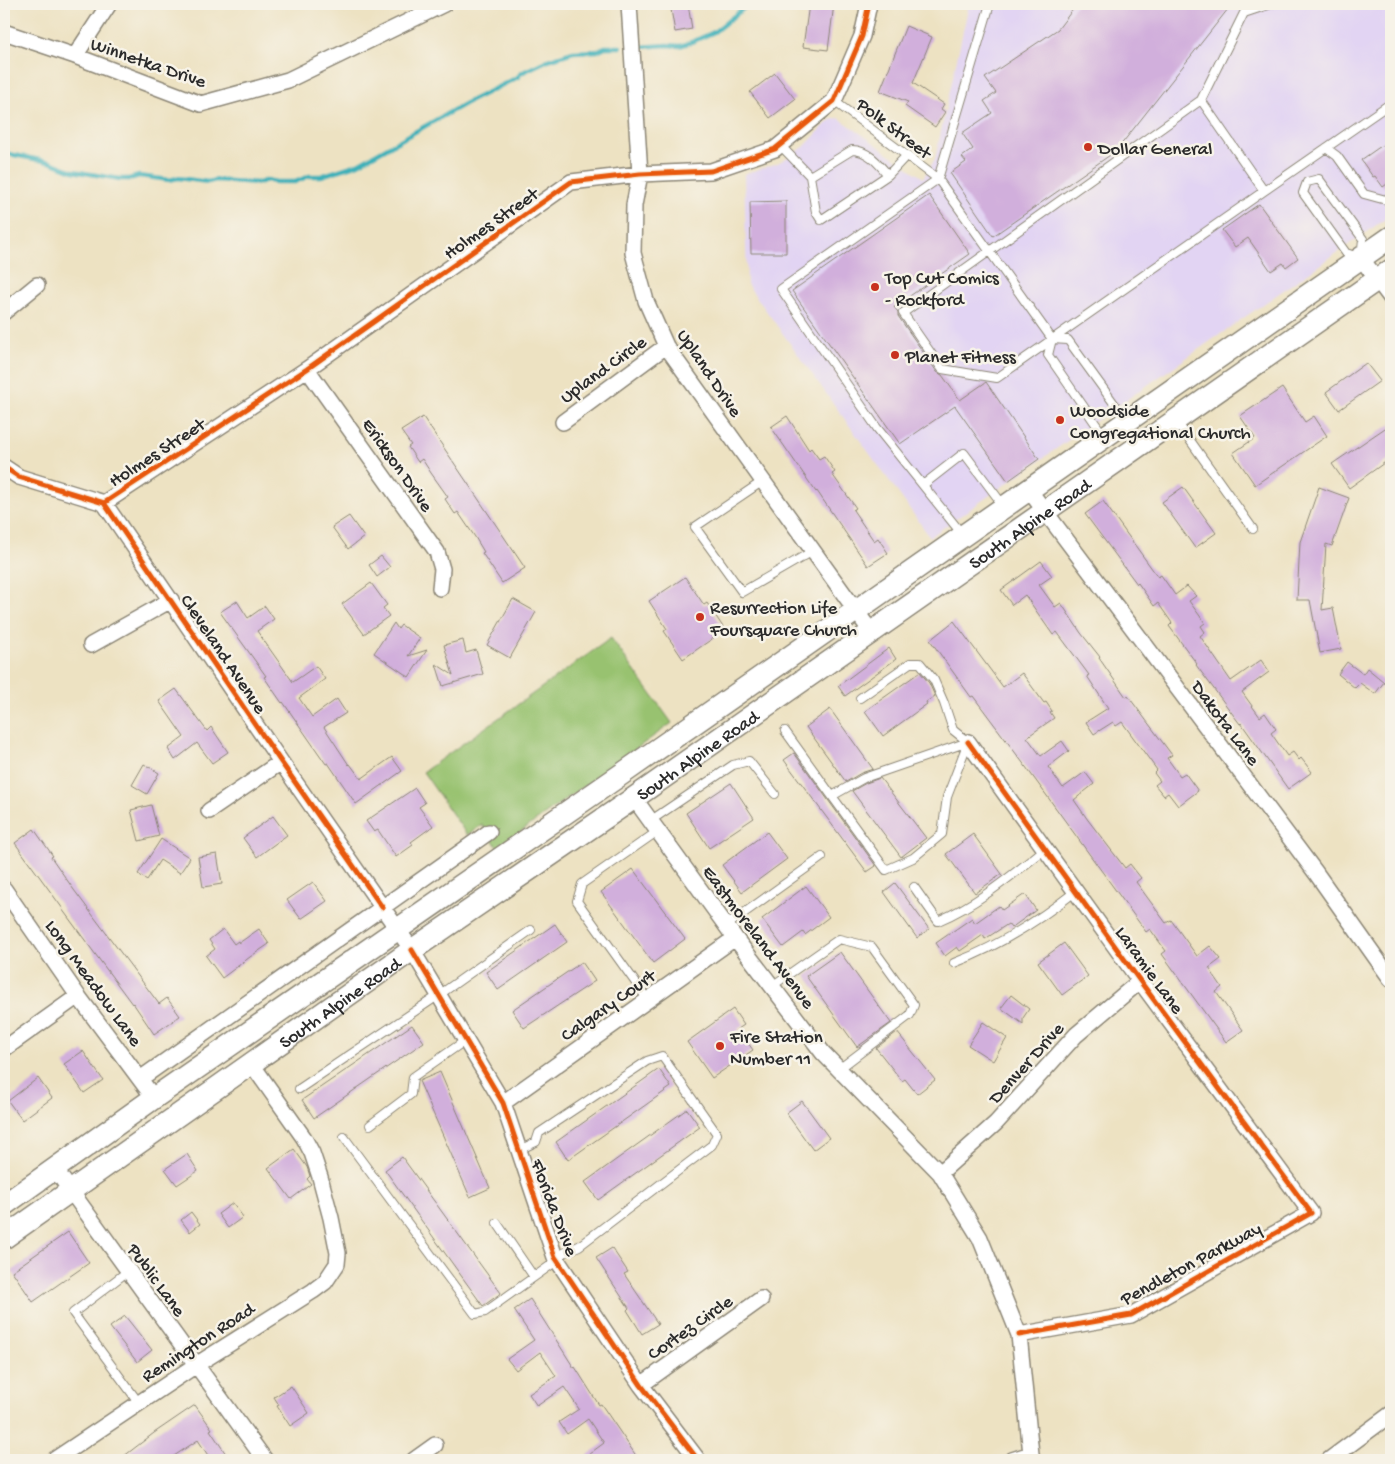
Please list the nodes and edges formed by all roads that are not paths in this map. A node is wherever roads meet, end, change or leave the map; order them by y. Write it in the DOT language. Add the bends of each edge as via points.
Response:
graph roads {
  1 [pos="109,4"];
  2 [pos="444,4"];
  3 [pos="629,4"];
  4 [pos="869,4"];
  5 [pos="990,4"];
  6 [pos="1271,4"];
  7 [pos="4,32"];
  8 [pos="75,56"];
  9 [pos="1201,100"];
  10 [pos="834,101"];
  11 [pos="1391,103"];
  12 [pos="780,145"];
  13 [pos="1326,148"];
  14 [pos="906,156"];
  15 [pos="1297,168"];
  16 [pos="640,174"];
  17 [pos="888,175"];
  18 [pos="810,176"];
  19 [pos="938,179"];
  20 [pos="1307,182"];
  21 [pos="1264,190"];
  22 [pos="1391,196"];
  23 [pos="1391,237"];
  24 [pos="989,251"];
  25 [pos="1361,258"];
  26 [pos="1384,275"];
  27 [pos="38,285"];
  28 [pos="1391,298"];
  29 [pos="4,312"];
  30 [pos="1052,339"];
  31 [pos="666,346"];
  32 [pos="308,369"];
  33 [pos="1176,420"];
  34 [pos="1128,421"];
  35 [pos="562,422"];
  36 [pos="1105,437"];
  37 [pos="4,467"];
  38 [pos="763,481"];
  39 [pos="923,485"];
  40 [pos="1029,490"];
  41 [pos="104,503"];
  42 [pos="1004,507"];
  43 [pos="1045,511"];
  44 [pos="1252,529"];
  45 [pos="963,536"];
  46 [pos="813,551"];
  47 [pos="440,588"];
  48 [pos="171,600"];
  49 [pos="856,610"];
  50 [pos="872,633"];
  51 [pos="91,645"];
  52 [pos="860,698"];
  53 [pos="785,730"];
  54 [pos="968,742"];
  55 [pos="280,762"];
  56 [pos="775,794"];
  57 [pos="832,796"];
  58 [pos="634,798"];
  59 [pos="209,811"];
  60 [pos="654,826"];
  61 [pos="489,832"];
  62 [pos="1045,849"];
  63 [pos="822,856"];
  64 [pos="914,887"];
  65 [pos="4,889"];
  66 [pos="1076,891"];
  67 [pos="382,908"];
  68 [pos="397,929"];
  69 [pos="531,930"];
  70 [pos="730,932"];
  71 [pos="412,950"];
  72 [pos="954,963"];
  73 [pos="1391,979"];
  74 [pos="1140,980"];
  75 [pos="772,986"];
  76 [pos="439,995"];
  77 [pos="78,996"];
  78 [pos="648,1000"];
  79 [pos="466,1040"];
  80 [pos="4,1049"];
  81 [pos="252,1063"];
  82 [pos="839,1069"];
  83 [pos="140,1079"];
  84 [pos="299,1090"];
  85 [pos="154,1098"];
  86 [pos="503,1103"];
  87 [pos="370,1125"];
  88 [pos="344,1137"];
  89 [pos="519,1150"];
  90 [pos="55,1169"];
  91 [pos="940,1173"];
  92 [pos="71,1191"];
  93 [pos="4,1205"];
  94 [pos="1311,1212"];
  95 [pos="496,1223"];
  96 [pos="4,1238"];
  97 [pos="557,1258"];
  98 [pos="128,1271"];
  99 [pos="534,1277"];
  100 [pos="761,1299"];
  101 [pos="1019,1335"];
  102 [pos="196,1365"];
  103 [pos="640,1385"];
  104 [pos="139,1403"];
  105 [pos="1391,1414"];
  106 [pos="435,1445"];
  107 [pos="1032,1457"];
  108 [pos="54,1460"];
  109 [pos="264,1460"];
  110 [pos="414,1460"];
  111 [pos="698,1460"];
  112 [pos="1012,1460"];
  113 [pos="1329,1460"];
  1 -- 8 [label="street"];
  2 -- 8 [label="street, Winnetka Drive" via="288,80 201,104"];
  3 -- 16 [label="street, Upland Drive"];
  4 -- 10 [label="street, Holmes Street" via="862,36"];
  5 -- 19 [label="lane"];
  6 -- 9 [label="lane" via="1244,13"];
  7 -- 8 [label="street, Winnetka Drive"];
  9 -- 21 [label="lane"];
  9 -- 24 [label="lane"];
  10 -- 12 [label="street, Holmes Street"];
  10 -- 14 [label="lane, Polk Street"];
  11 -- 13 [label="lane"];
  12 -- 16 [label="street, Holmes Street" via="711,171"];
  12 -- 18 [label="lane"];
  13 -- 15 [label="lane"];
  13 -- 22 [label="lane" via="1337,156 1364,194 1386,200"];
  14 -- 17 [label="lane"];
  14 -- 19 [label="lane, Polk Street"];
  15 -- 20 [label="lane"];
  15 -- 21 [label="lane"];
  16 -- 31 [label="street, Upland Drive" via="634,205 632,253 646,301"];
  16 -- 32 [label="street, Holmes Street" via="571,182"];
  17 -- 18 [label="lane" via="875,160 852,150"];
  17 -- 18 [label="lane" via="821,220 816,212"];
  19 -- 24 [label="lane, Polk Street"];
  19 -- 39 [label="lane" via="781,289 877,428"];
  20 -- 25 [label="lane" via="1303,193 1346,254"];
  20 -- 25 [label="lane" via="1319,179 1363,239"];
  21 -- 30 [label="lane"];
  23 -- 25 [label="main road, South Alpine Road"];
  24 -- 30 [label="lane, Polk Street"];
  24 -- 30 [label="lane" via="903,313 942,369 997,378"];
  25 -- 26 [label="street"];
  25 -- 34 [label="main road, South Alpine Road"];
  26 -- 28 [label="street"];
  26 -- 33 [label="main road, South Alpine Road"];
  27 -- 29 [label="street"];
  30 -- 34 [label="lane" via="1068,340"];
  30 -- 36 [label="lane" via="1048,355"];
  31 -- 35 [label="street, Upland Circle"];
  31 -- 38 [label="street, Upland Drive"];
  32 -- 41 [label="street, Holmes Street"];
  32 -- 47 [label="street, Erickson Drive" via="437,552 442,569"];
  33 -- 43 [label="main road, South Alpine Road"];
  33 -- 44 [label="lane"];
  34 -- 36 [label="main road, South Alpine Road"];
  36 -- 40 [label="main road, South Alpine Road"];
  37 -- 41 [label="street" via="19,477"];
  38 -- 46 [label="street, Upland Drive"];
  38 -- 46 [label="lane" via="695,527 742,592"];
  39 -- 42 [label="lane" via="964,453"];
  39 -- 45 [label="lane"];
  40 -- 42 [label="main road, South Alpine Road"];
  40 -- 43 [label="street, Dakota Lane"];
  41 -- 48 [label="street, Cleveland Avenue"];
  42 -- 45 [label="main road, South Alpine Road"];
  43 -- 50 [label="main road, South Alpine Road"];
  43 -- 73 [label="street, Dakota Lane" via="1316,873"];
  45 -- 49 [label="main road, South Alpine Road"];
  46 -- 49 [label="street, Upland Drive"];
  48 -- 51 [label="street, Cleveland Avenue"];
  48 -- 55 [label="street, Cleveland Avenue"];
  49 -- 50 [label="street, Upland Drive"];
  49 -- 68 [label="main road, South Alpine Road"];
  50 -- 58 [label="main road, South Alpine Road"];
  52 -- 54 [label="lane" via="910,662 920,663 934,680 953,730"];
  53 -- 57 [label="lane"];
  54 -- 57 [label="lane" via="864,778"];
  54 -- 57 [label="lane" via="947,797 942,834 913,858 886,870"];
  54 -- 62 [label="street, Laramie Lane"];
  55 -- 59 [label="street"];
  55 -- 67 [label="street, Cleveland Avenue"];
  56 -- 60 [label="lane" via="749,761 733,765"];
  58 -- 60 [label="street, Eastmoreland Avenue"];
  58 -- 71 [label="main road, South Alpine Road"];
  60 -- 70 [label="street, Eastmoreland Avenue"];
  60 -- 78 [label="lane" via="582,884 577,901"];
  61 -- 67 [label="street"];
  62 -- 64 [label="lane" via="988,894 938,921"];
  62 -- 66 [label="street, Laramie Lane"];
  63 -- 70 [label="lane"];
  65 -- 77 [label="street, Long Meadow Lane"];
  66 -- 72 [label="lane" via="1024,928"];
  66 -- 74 [label="street, Laramie Lane"];
  67 -- 68 [label="street, Cleveland Avenue"];
  67 -- 83 [label="street"];
  68 -- 71 [label="street, Cleveland Avenue"];
  68 -- 85 [label="main road, South Alpine Road"];
  69 -- 76 [label="lane"];
  70 -- 75 [label="street, Eastmoreland Avenue"];
  70 -- 78 [label="street, Calgary Court"];
  71 -- 76 [label="street, Florida Drive"];
  71 -- 81 [label="main road, South Alpine Road"];
  74 -- 91 [label="street, Denver Drive" via="1076,1035 996,1123"];
  74 -- 94 [label="street, Laramie Lane"];
  75 -- 82 [label="street, Eastmoreland Avenue"];
  75 -- 82 [label="lane" via="839,939 872,947 914,1005 910,1016"];
  76 -- 79 [label="street, Florida Drive"];
  76 -- 84 [label="lane"];
  77 -- 80 [label="street"];
  77 -- 83 [label="street, Long Meadow Lane"];
  78 -- 86 [label="street, Calgary Court"];
  79 -- 86 [label="street, Florida Drive"];
  79 -- 87 [label="lane" via="413,1077 411,1094"];
  81 -- 92 [label="main road, South Alpine Road"];
  81 -- 102 [label="street, Remington Road" via="312,1153 336,1240 337,1264 325,1282 313,1291"];
  82 -- 91 [label="street, Eastmoreland Avenue"];
  83 -- 85 [label="street, Long Meadow Lane"];
  85 -- 90 [label="main road, South Alpine Road"];
  86 -- 89 [label="street, Florida Drive"];
  88 -- 99 [label="lane" via="475,1314 485,1312"];
  89 -- 97 [label="street, Florida Drive"];
  89 -- 97 [label="lane" via="536,1142 539,1134 646,1061 662,1056 716,1134 712,1146 579,1246"];
  90 -- 92 [label="street, Public Lane"];
  90 -- 93 [label="main road, South Alpine Road"];
  91 -- 101 [label="street, Eastmoreland Avenue" via="980,1238"];
  92 -- 96 [label="main road, South Alpine Road"];
  92 -- 98 [label="street, Public Lane"];
  94 -- 101 [label="street, Pendleton Parkway" via="1132,1315"];
  95 -- 99 [label="lane"];
  97 -- 99 [label="lane"];
  97 -- 103 [label="street, Florida Drive"];
  98 -- 102 [label="street, Public Lane"];
  98 -- 104 [label="lane" via="73,1313"];
  100 -- 103 [label="street, Cortez Circle"];
  101 -- 107 [label="street, Eastmoreland Avenue"];
  102 -- 104 [label="street, Remington Road"];
  102 -- 109 [label="street, Public Lane"];
  103 -- 111 [label="street, Florida Drive"];
  104 -- 108 [label="street, Remington Road"];
  105 -- 113 [label="street"];
  106 -- 110 [label="street"];
  107 -- 112 [label="street"];
}
